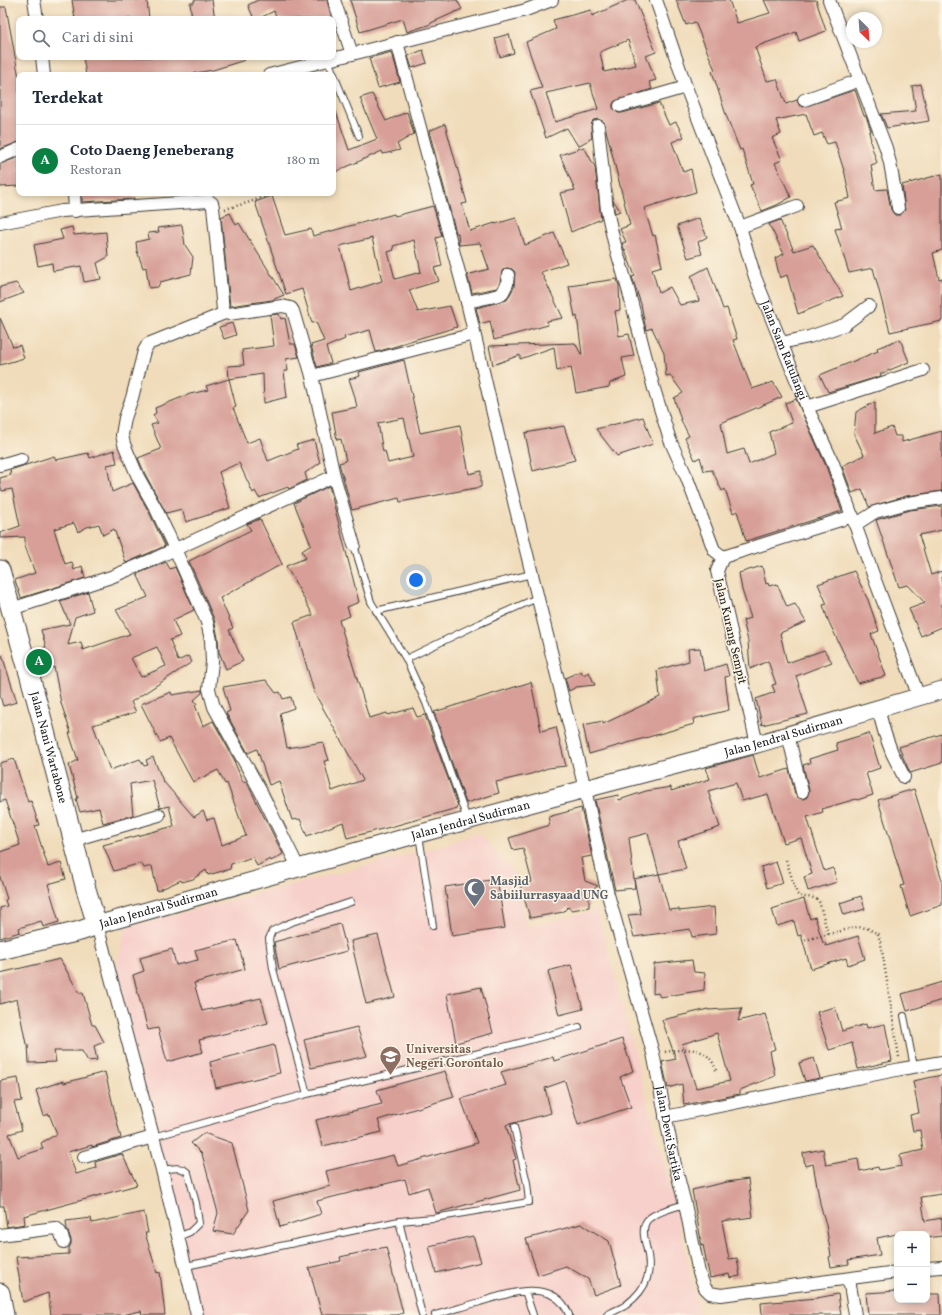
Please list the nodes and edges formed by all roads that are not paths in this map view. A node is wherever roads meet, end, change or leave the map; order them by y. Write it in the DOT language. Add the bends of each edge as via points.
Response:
graph roads {
  1 [pos="34,0"];
  2 [pos="334,0"];
  3 [pos="552,0"];
  4 [pos="656,0"];
  5 [pos="829,0"];
  6 [pos="37,16"];
  7 [pos="397,42"];
  8 [pos="352,54"];
  9 [pos="336,58"];
  10 [pos="42,60"];
  11 [pos="328,60"];
  12 [pos="44,72"];
  13 [pos="281,72"];
  14 [pos="333,72"];
  15 [pos="336,80"];
  16 [pos="860,80"];
  17 [pos="686,87"];
  18 [pos="804,100"];
  19 [pos="620,106"];
  20 [pos="598,126"];
  21 [pos="359,136"];
  22 [pos="16,150"];
  23 [pos="0,157"];
  24 [pos="74,196"];
  25 [pos="797,206"];
  26 [pos="898,208"];
  27 [pos="75,211"];
  28 [pos="0,223"];
  29 [pos="740,227"];
  30 [pos="508,275"];
  31 [pos="467,302"];
  32 [pos="869,306"];
  33 [pos="225,312"];
  34 [pos="474,334"];
  35 [pos="781,343"];
  36 [pos="924,370"];
  37 [pos="312,376"];
  38 [pos="807,407"];
  39 [pos="21,459"];
  40 [pos="0,465"];
  41 [pos="334,476"];
  42 [pos="942,498"];
  43 [pos="854,521"];
  44 [pos="354,545"];
  45 [pos="175,549"];
  46 [pos="723,557"];
  47 [pos="0,570"];
  48 [pos="532,574"];
  49 [pos="537,598"];
  50 [pos="11,609"];
  51 [pos="376,611"];
  52 [pos="406,659"];
  53 [pos="942,690"];
  54 [pos="919,697"];
  55 [pos="878,709"];
  56 [pos="788,735"];
  57 [pos="757,744"];
  58 [pos="904,777"];
  59 [pos="585,789"];
  60 [pos="802,792"];
  61 [pos="159,815"];
  62 [pos="468,820"];
  63 [pos="418,834"];
  64 [pos="73,840"];
  65 [pos="298,867"];
  66 [pos="351,902"];
  67 [pos="98,925"];
  68 [pos="432,926"];
  69 [pos="0,950"];
  70 [pos="904,1016"];
  71 [pos="579,1027"];
  72 [pos="942,1062"];
  73 [pos="914,1067"];
  74 [pos="307,1094"];
  75 [pos="665,1117"];
  76 [pos="514,1127"];
  77 [pos="153,1137"];
  78 [pos="84,1157"];
  79 [pos="162,1170"];
  80 [pos="685,1204"];
  81 [pos="399,1221"];
  82 [pos="0,1235"];
  83 [pos="178,1237"];
  84 [pos="64,1242"];
  85 [pos="186,1266"];
  86 [pos="942,1267"];
  87 [pos="930,1268"];
  88 [pos="894,1272"];
  89 [pos="849,1279"];
  90 [pos="525,1291"];
  91 [pos="0,1293"];
  92 [pos="4,1315"];
  93 [pos="197,1315"];
  94 [pos="422,1315"];
  95 [pos="435,1315"];
  96 [pos="533,1315"];
  97 [pos="569,1315"];
  98 [pos="607,1315"];
  99 [pos="855,1315"];
  1 -- 6 [label="street"];
  2 -- 8 [label="street"];
  3 -- 7 [label="street" via="526,10"];
  4 -- 17 [label="street, Jalan Sam Ratulangi"];
  5 -- 16 [label="street"];
  7 -- 8 [label="street"];
  7 -- 31 [label="street, Jalan Dewi Sartika"];
  8 -- 9 [label="street"];
  10 -- 12 [label="street"];
  11 -- 13 [label="street"];
  11 -- 14 [label="lane"];
  15 -- 21 [label="lane"];
  16 -- 18 [label="street"];
  16 -- 26 [label="street" via="886,148"];
  17 -- 19 [label="street"];
  17 -- 29 [label="street, Jalan Sam Ratulangi"];
  20 -- 46 [label="street" via="612,236 654,389 670,440 714,550"];
  22 -- 23 [label="street"];
  24 -- 27 [label="street"];
  25 -- 29 [label="street"];
  27 -- 28 [label="street" via="43,214"];
  27 -- 33 [label="street" via="206,201 212,203 222,304"];
  29 -- 35 [label="street, Jalan Sam Ratulangi" via="755,277"];
  30 -- 31 [label="street" via="502,294"];
  31 -- 34 [label="street, Jalan Dewi Sartika"];
  32 -- 35 [label="street" via="844,325 809,338"];
  33 -- 37 [label="street" via="229,314 282,306 291,308"];
  33 -- 45 [label="street" via="148,344 122,436 138,477"];
  34 -- 37 [label="street"];
  34 -- 48 [label="street, Jalan Dewi Sartika"];
  35 -- 38 [label="street, Jalan Sam Ratulangi"];
  36 -- 38 [label="street"];
  37 -- 41 [label="street"];
  38 -- 43 [label="street, Jalan Sam Ratulangi" via="833,463"];
  39 -- 40 [label="street"];
  41 -- 44 [label="street"];
  41 -- 45 [label="street"];
  42 -- 43 [label="street" via="908,503"];
  43 -- 46 [label="street"];
  43 -- 54 [label="street, Jalan Sam Ratulangi"];
  44 -- 51 [label="lane" via="366,588"];
  45 -- 50 [label="street" via="111,577"];
  45 -- 65 [label="street" via="207,622 212,662 209,689 214,706 262,792"];
  46 -- 57 [label="street, Jalan Kurang Sempit" via="717,571"];
  47 -- 50 [label="main road, Jalan Nani Wartabone"];
  48 -- 49 [label="street, Jalan Dewi Sartika"];
  48 -- 51 [label="lane"];
  49 -- 52 [label="lane"];
  49 -- 59 [label="street, Jalan Dewi Sartika"];
  50 -- 64 [label="main road, Jalan Nani Wartabone"];
  51 -- 52 [label="lane"];
  52 -- 62 [label="lane" via="426,703"];
  53 -- 54 [label="street, Jalan Jendral Sudirman"];
  54 -- 55 [label="street, Jalan Jendral Sudirman"];
  55 -- 56 [label="street, Jalan Jendral Sudirman"];
  55 -- 58 [label="street" via="892,754"];
  56 -- 57 [label="street, Jalan Jendral Sudirman"];
  56 -- 60 [label="street"];
  57 -- 59 [label="street, Jalan Jendral Sudirman"];
  59 -- 62 [label="street, Jalan Jendral Sudirman"];
  59 -- 75 [label="street, Jalan Dewi Sartika" via="607,891 653,1053"];
  61 -- 64 [label="street"];
  62 -- 63 [label="street, Jalan Jendral Sudirman"];
  63 -- 65 [label="street, Jalan Jendral Sudirman"];
  63 -- 68 [label="lane"];
  64 -- 67 [label="main road, Jalan Nani Wartabone"];
  65 -- 67 [label="street, Jalan Jendral Sudirman"];
  66 -- 74 [label="lane" via="289,923 272,931 269,940 273,969"];
  67 -- 69 [label="main road, Jalan Jendral Sudirman"];
  67 -- 77 [label="street"];
  70 -- 73 [label="lane"];
  71 -- 74 [label="lane"];
  72 -- 73 [label="street"];
  73 -- 75 [label="street"];
  74 -- 77 [label="lane"];
  75 -- 80 [label="street, Jalan Dewi Sartika"];
  76 -- 81 [label="lane" via="529,1202 434,1218"];
  77 -- 78 [label="street"];
  77 -- 79 [label="street"];
  79 -- 83 [label="street"];
  79 -- 83 [label="lane" via="185,1170 196,1203 199,1223 190,1232"];
  80 -- 89 [label="street, Jalan Dewi Sartika" via="699,1273 705,1288 710,1292 721,1295"];
  80 -- 98 [label="lane" via="655,1214 646,1220 644,1239 650,1263 649,1274 643,1288 625,1305"];
  81 -- 85 [label="lane"];
  81 -- 94 [label="lane"];
  82 -- 84 [label="street" via="55,1228 60,1232"];
  83 -- 85 [label="street"];
  85 -- 93 [label="street"];
  86 -- 87 [label="street"];
  88 -- 89 [label="street, Jalan Dewi Sartika"];
  89 -- 99 [label="street"];
  90 -- 95 [label="lane" via="511,1292"];
  90 -- 96 [label="lane"];
  90 -- 97 [label="lane" via="538,1291 556,1297 565,1305"];
  91 -- 92 [label="main road"];
}
